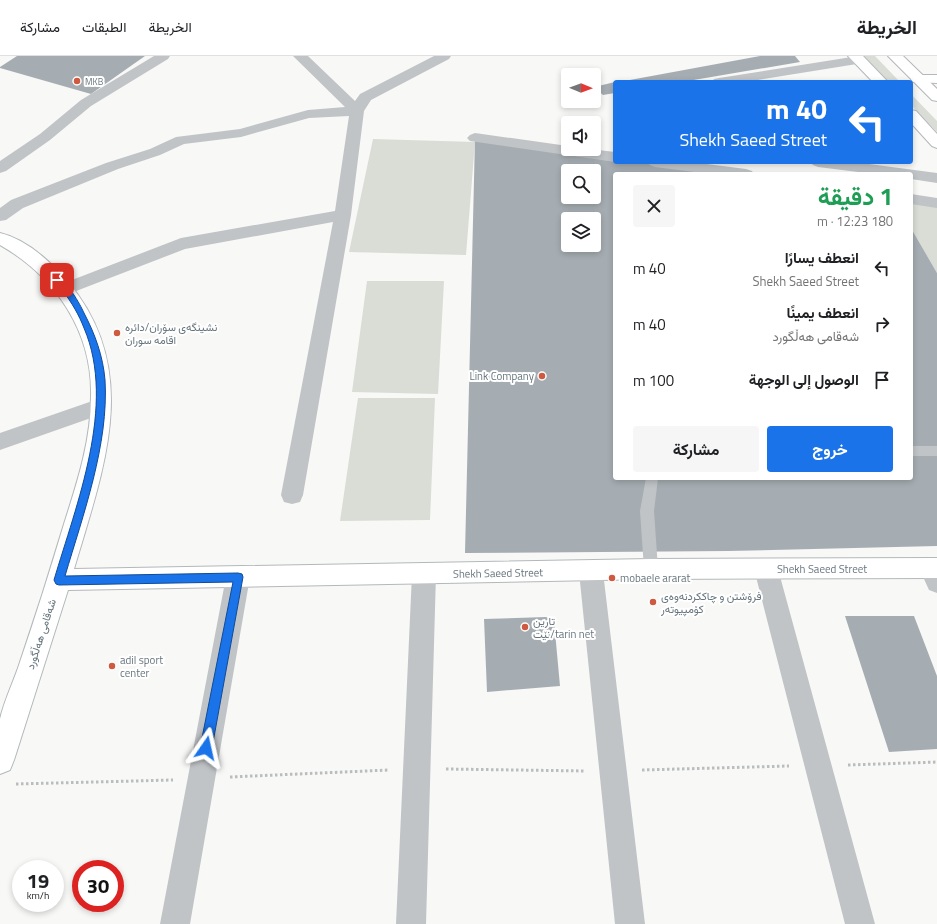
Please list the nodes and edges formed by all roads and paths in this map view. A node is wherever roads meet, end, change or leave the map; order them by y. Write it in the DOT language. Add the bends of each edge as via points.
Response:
graph roads {
  1 [pos="163,56"];
  2 [pos="300,56"];
  3 [pos="444,56"];
  4 [pos="895,56"];
  5 [pos="857,58"];
  6 [pos="937,78"];
  7 [pos="918,79"];
  8 [pos="730,80"];
  9 [pos="879,80"];
  10 [pos="937,97"];
  11 [pos="357,111"];
  12 [pos="913,116"];
  13 [pos="475,138"];
  14 [pos="937,143"];
  15 [pos="613,157"];
  16 [pos="670,164"];
  17 [pos="833,164"];
  18 [pos="0,168"];
  19 [pos="731,172"];
  20 [pos="895,172"];
  21 [pos="913,174"];
  22 [pos="937,178"];
  23 [pos="913,199"];
  24 [pos="937,203"];
  25 [pos="343,215"];
  26 [pos="0,216"];
  27 [pos="0,238"];
  28 [pos="65,289"];
  29 [pos="101,406"];
  30 [pos="0,442"];
  31 [pos="913,451"];
  32 [pos="937,451"];
  33 [pos="652,480"];
  34 [pos="292,495"];
  35 [pos="766,569"];
  36 [pos="651,570"];
  37 [pos="591,572"];
  38 [pos="935,573"];
  39 [pos="424,574"];
  40 [pos="238,577"];
  41 [pos="59,580"];
  42 [pos="0,760"];
  43 [pos="937,762"];
  44 [pos="817,765"];
  45 [pos="417,769"];
  46 [pos="613,771"];
  47 [pos="200,779"];
  48 [pos="8,784"];
  49 [pos="175,924"];
  50 [pos="411,924"];
  51 [pos="630,924"];
  52 [pos="860,924"];
  1 -- 18 [label="street" via="86,103"];
  2 -- 11 [label="street"];
  3 -- 11 [label="street" via="365,97"];
  4 -- 7 [label="main road"];
  5 -- 8 [label="street"];
  5 -- 9 [label="main road"];
  6 -- 7 [label="main road"];
  7 -- 10 [label="main road"];
  11 -- 25 [label="street"];
  11 -- 26 [label="street" via="308,114 241,133 181,140 17,204"];
  12 -- 14 [label="main road"];
  13 -- 15 [label="street"];
  16 -- 19 [label="street"];
  17 -- 20 [label="street"];
  21 -- 22 [label="street"];
  23 -- 24 [label="street"];
  25 -- 28 [label="street" via="181,244"];
  25 -- 34 [label="street"];
  27 -- 28 [label="main road, شەقامی ھەڵگورد" via="29,255"];
  28 -- 29 [label="main road, شەقامی ھەڵگورد" via="85,322 96,353 101,378"];
  29 -- 30 [label="street"];
  29 -- 41 [label="main road, شەقامی ھەڵگورد" via="92,468"];
  31 -- 32 [label="lane"];
  33 -- 36 [label="lane" via="647,511"];
  35 -- 36 [label="main road, Shekh Saeed Street"];
  35 -- 38 [label="main road, Shekh Saeed Street"];
  35 -- 44 [label="street"];
  36 -- 37 [label="main road, Shekh Saeed Street"];
  37 -- 39 [label="main road, Shekh Saeed Street"];
  37 -- 46 [label="street"];
  39 -- 40 [label="main road, Shekh Saeed Street"];
  39 -- 45 [label="street"];
  40 -- 41 [label="main road, Shekh Saeed Street"];
  40 -- 47 [label="street"];
  41 -- 42 [label="main road, شەقامی ھەڵگورد"];
  43 -- 44 [label="path"];
  44 -- 46 [label="path"];
  44 -- 52 [label="street"];
  45 -- 46 [label="path"];
  45 -- 47 [label="path"];
  45 -- 50 [label="street"];
  46 -- 51 [label="street"];
  47 -- 48 [label="path"];
  47 -- 49 [label="street"];
}
